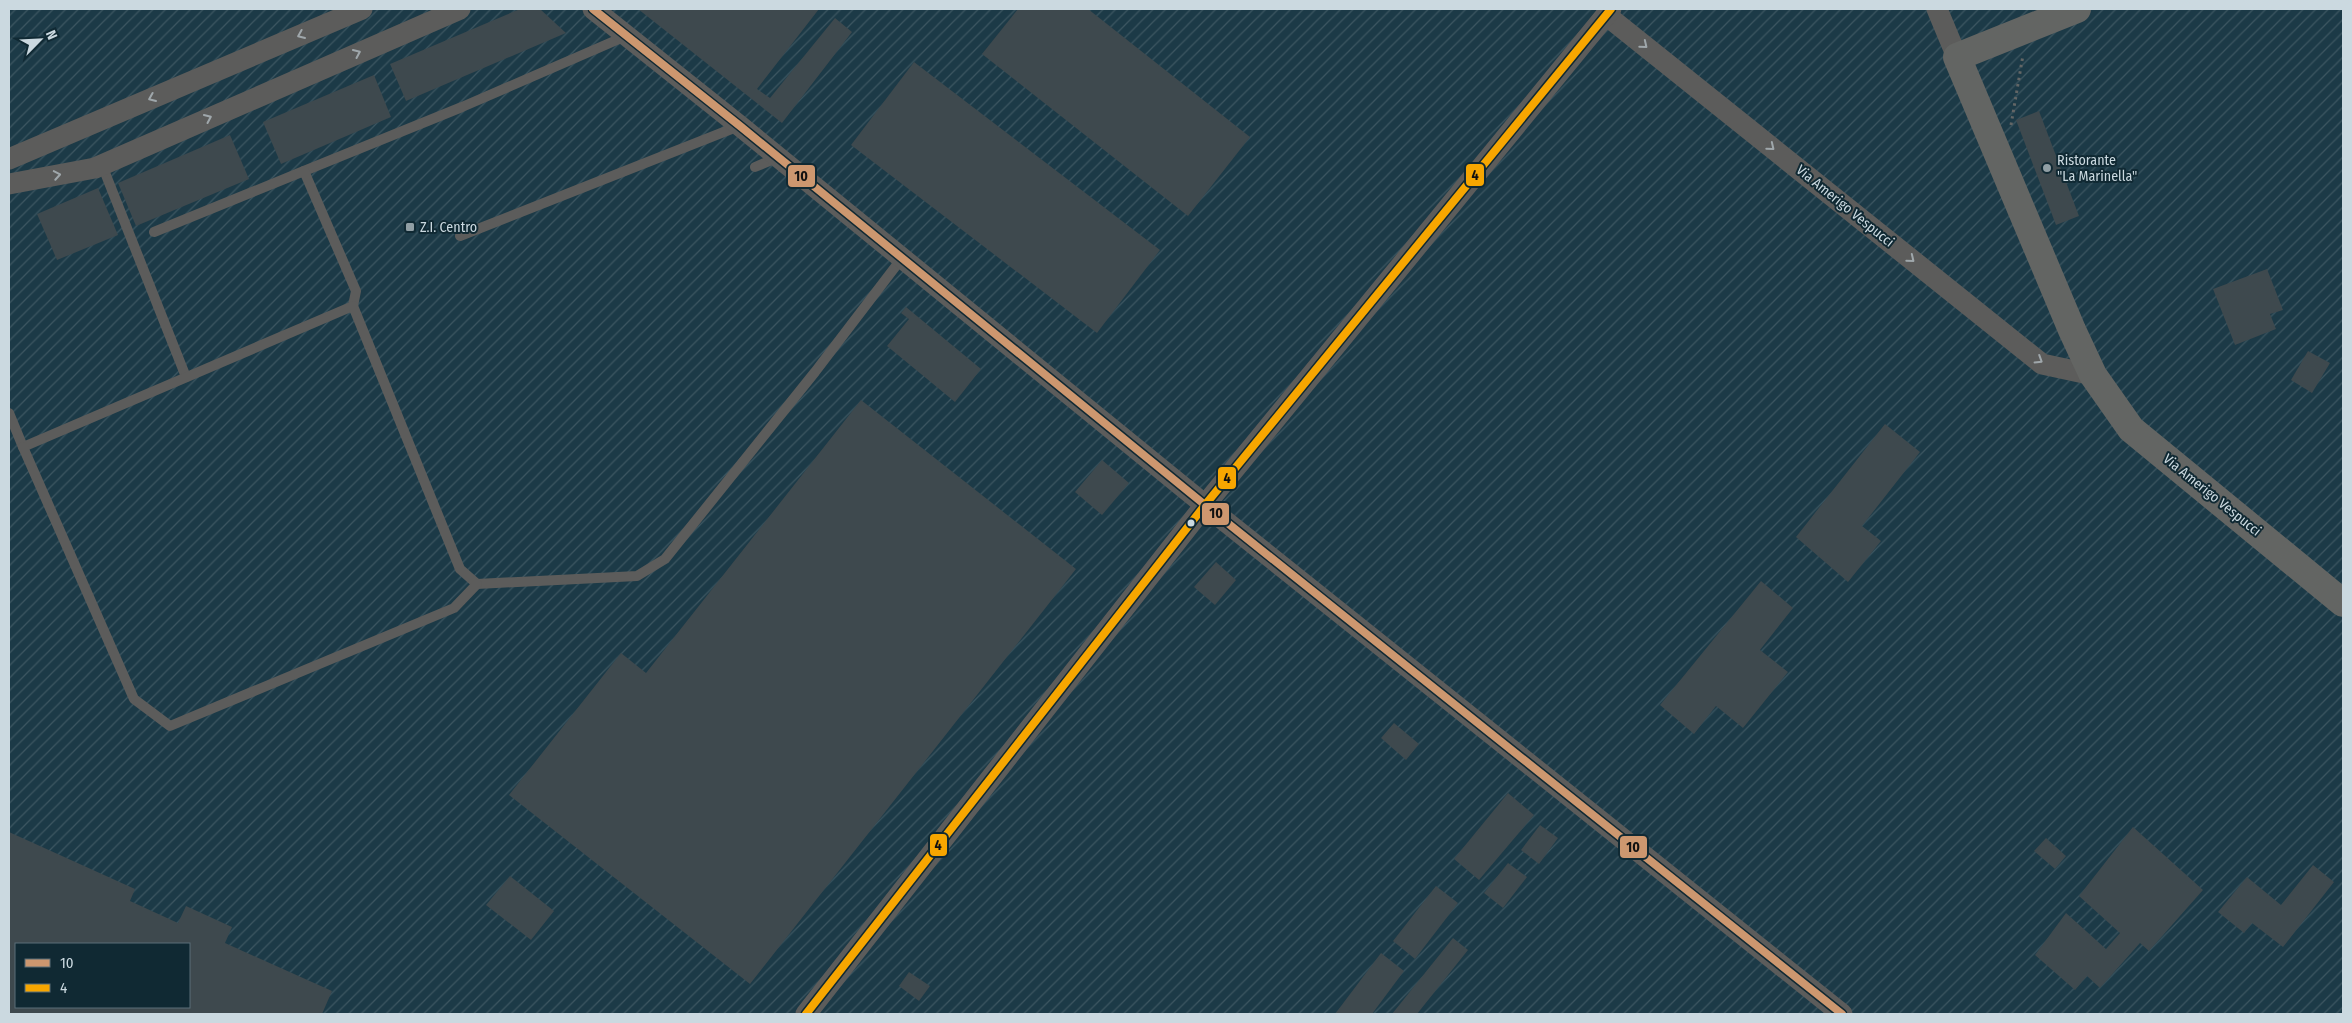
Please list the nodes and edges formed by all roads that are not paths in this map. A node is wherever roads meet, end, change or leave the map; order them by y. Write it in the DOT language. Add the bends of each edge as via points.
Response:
graph roads {
  1 [pos="362,9"];
  2 [pos="460,9"];
  3 [pos="593,9"];
  4 [pos="1937,9"];
  5 [pos="2077,9"];
  6 [pos="1609,12"];
  7 [pos="627,35"];
  8 [pos="1957,57"];
  9 [pos="740,126"];
  10 [pos="779,157"];
  11 [pos="9,160"];
  12 [pos="102,165"];
  13 [pos="755,167"];
  14 [pos="304,171"];
  15 [pos="9,184"];
  16 [pos="154,232"];
  17 [pos="460,236"];
  18 [pos="902,258"];
  19 [pos="353,306"];
  20 [pos="2094,374"];
  21 [pos="186,377"];
  22 [pos="9,413"];
  23 [pos="23,447"];
  24 [pos="1205,505"];
  25 [pos="477,584"];
  26 [pos="2343,603"];
  27 [pos="806,1014"];
  28 [pos="1842,1014"];
  1 -- 11 [label="street, one-way"];
  12 -- 2 [label="street, one-way"];
  3 -- 7 [label="street"];
  4 -- 8 [label="street, Via Amerigo Vespucci"];
  5 -- 8 [label="main road"];
  6 -- 20 [label="street, Via Amerigo Vespucci, one-way" via="2042,364"];
  6 -- 24 [label="street"];
  7 -- 9 [label="street"];
  7 -- 14 [label="lane"];
  8 -- 20 [label="main road, Via Amerigo Vespucci" via="2072,330"];
  9 -- 10 [label="street"];
  9 -- 17 [label="lane"];
  10 -- 13 [label="lane"];
  10 -- 18 [label="street"];
  15 -- 12 [label="street, one-way"];
  12 -- 21 [label="lane"];
  14 -- 16 [label="lane"];
  14 -- 19 [label="lane" via="356,291"];
  18 -- 24 [label="street"];
  18 -- 25 [label="lane" via="816,372 665,559 637,576"];
  19 -- 21 [label="lane"];
  19 -- 25 [label="lane" via="460,570"];
  20 -- 26 [label="main road, Via Amerigo Vespucci" via="2131,428"];
  21 -- 23 [label="lane"];
  22 -- 23 [label="lane"];
  23 -- 25 [label="lane" via="134,699 170,726 454,608"];
  24 -- 27 [label="street"];
  24 -- 28 [label="street"];
}
